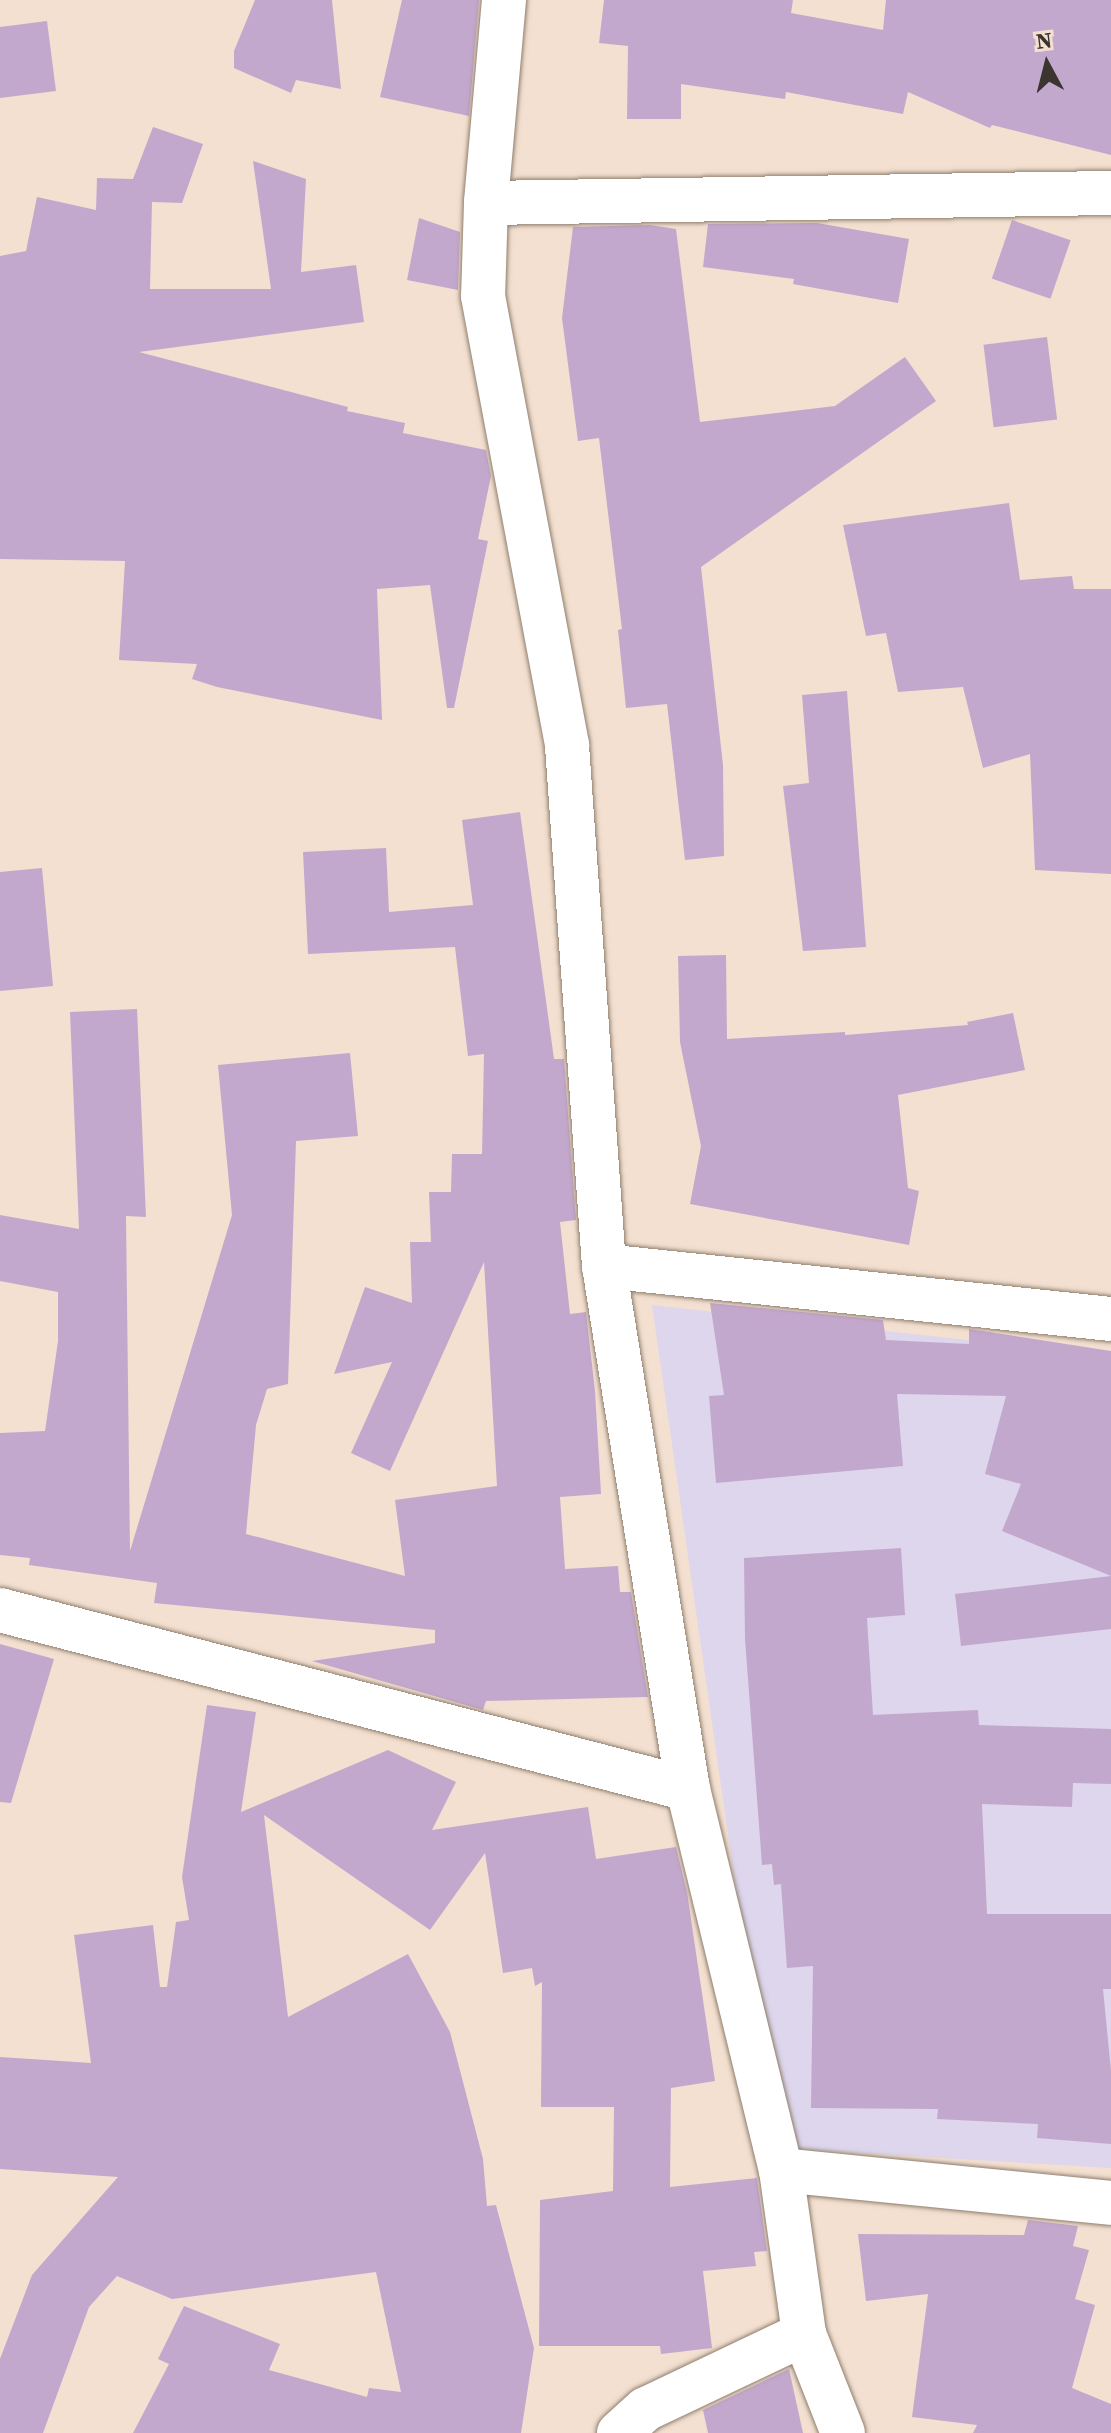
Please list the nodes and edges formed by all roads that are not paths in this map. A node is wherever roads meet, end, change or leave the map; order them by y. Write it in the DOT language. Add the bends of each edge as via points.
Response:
graph roads {
  1 [pos="504,0"];
  2 [pos="1111,193"];
  3 [pos="486,203"];
  4 [pos="604,1266"];
  5 [pos="1111,1319"];
  6 [pos="0,1610"];
  7 [pos="688,1789"];
  8 [pos="781,2170"];
  9 [pos="1111,2203"];
  10 [pos="804,2334"];
  11 [pos="619,2433"];
  12 [pos="843,2433"];
  1 -- 3 [label="street"];
  2 -- 3 [label="street"];
  3 -- 4 [label="street" via="483,296 567,746"];
  4 -- 5 [label="street"];
  4 -- 7 [label="street"];
  6 -- 7 [label="street"];
  7 -- 8 [label="street"];
  8 -- 9 [label="street"];
  8 -- 10 [label="street"];
  10 -- 11 [label="street" via="646,2409"];
  10 -- 12 [label="street"];
}
